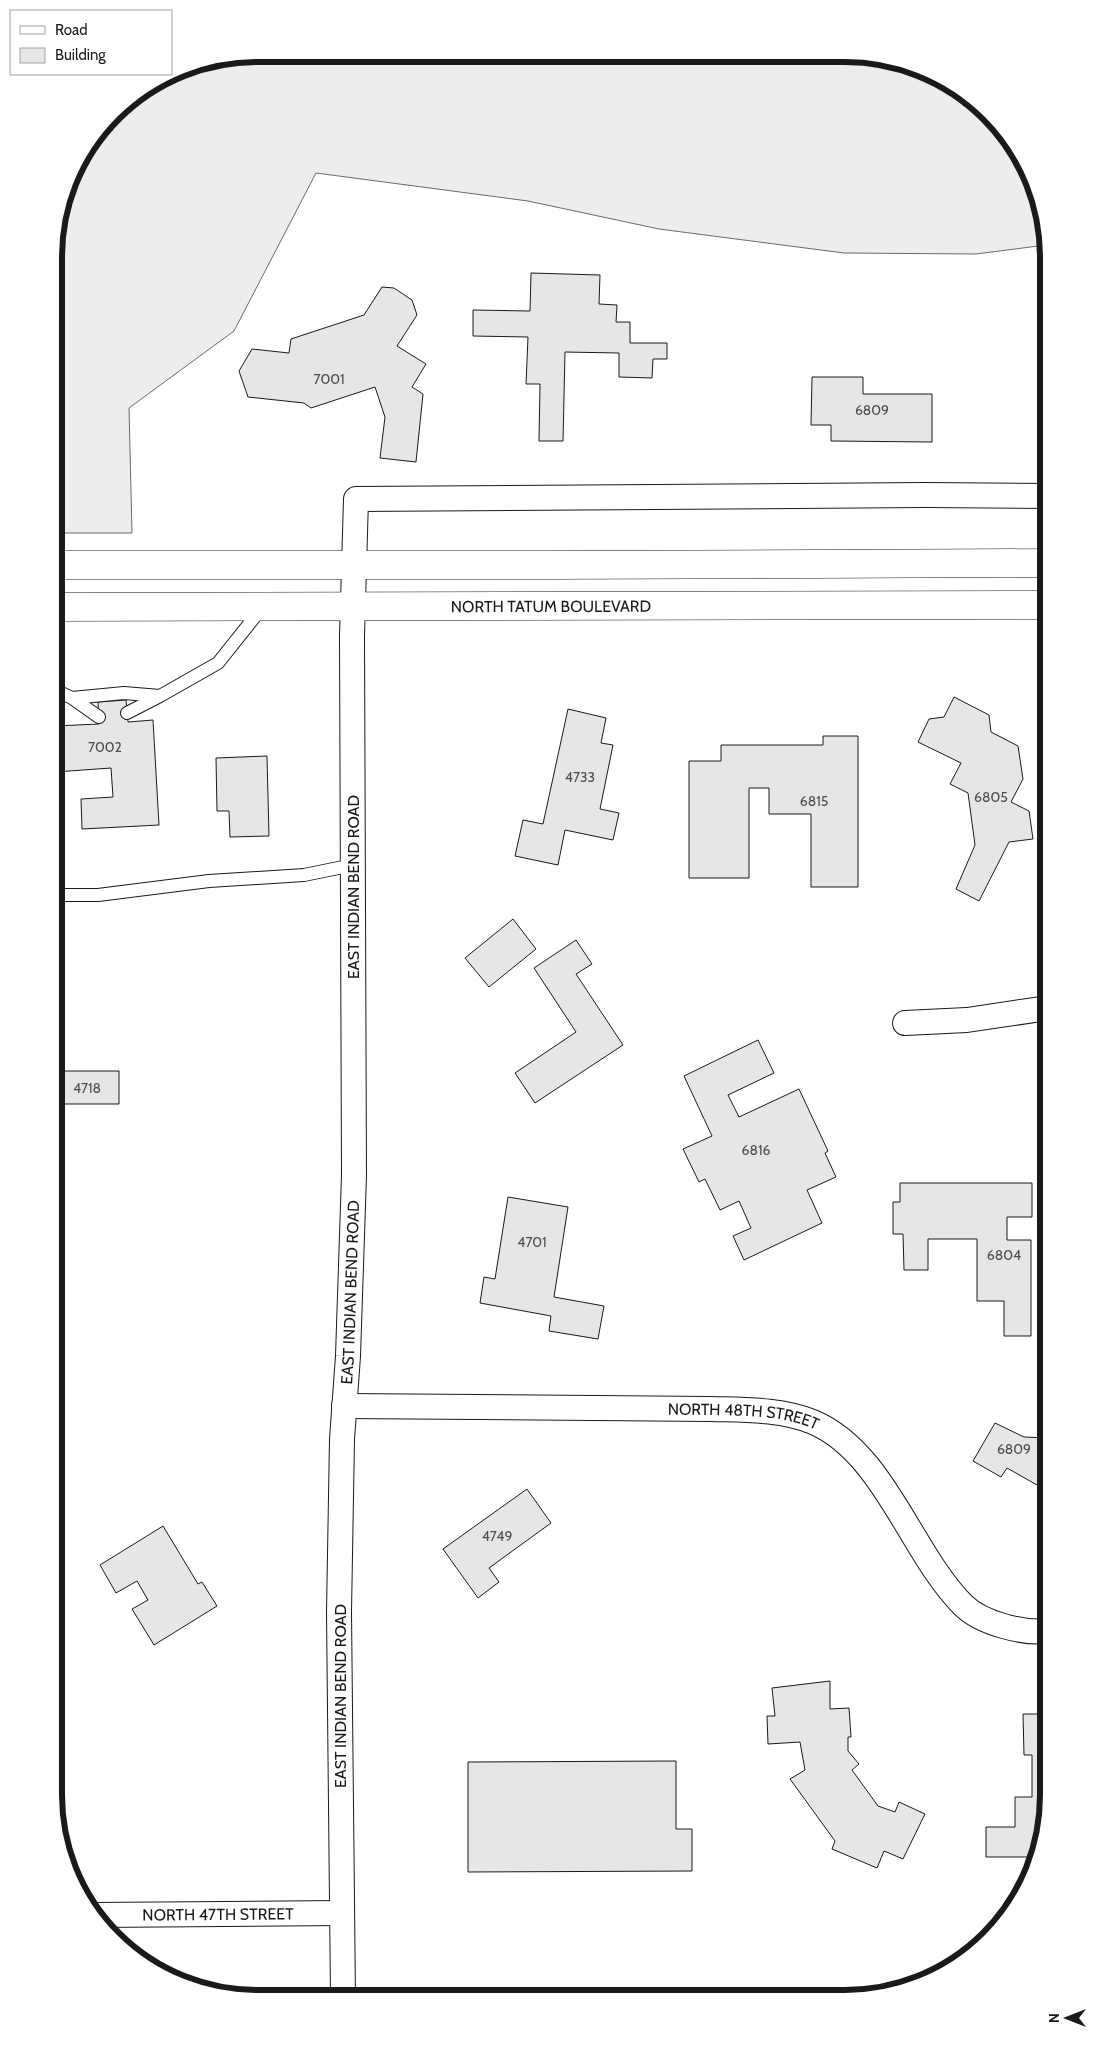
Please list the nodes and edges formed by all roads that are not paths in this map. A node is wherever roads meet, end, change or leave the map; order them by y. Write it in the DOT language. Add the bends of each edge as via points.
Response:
graph roads {
  1 [pos="1040,496"];
  2 [pos="1040,563"];
  3 [pos="62,565"];
  4 [pos="353,585"];
  5 [pos="1040,605"];
  6 [pos="62,607"];
  7 [pos="262,607"];
  8 [pos="62,693"];
  9 [pos="160,696"];
  10 [pos="72,698"];
  11 [pos="127,713"];
  12 [pos="99,717"];
  13 [pos="353,865"];
  14 [pos="62,895"];
  15 [pos="1040,1009"];
  16 [pos="905,1023"];
  17 [pos="344,1406"];
  18 [pos="1040,1633"];
  19 [pos="342,1913"];
  20 [pos="104,1915"];
  21 [pos="343,1990"];
  1 -- 4 [label="street" via="356,499"];
  2 -- 4 [label="main road, NORTH TATUM BOULEVARD" via="556,565"];
  3 -- 4 [label="main road, NORTH TATUM BOULEVARD"];
  4 -- 5 [label="main road, NORTH TATUM BOULEVARD"];
  4 -- 7 [label="main road, NORTH TATUM BOULEVARD"];
  4 -- 13 [label="street, EAST INDIAN BEND ROAD"];
  6 -- 7 [label="main road, NORTH TATUM BOULEVARD"];
  7 -- 9 [label="lane" via="218,663"];
  8 -- 10 [label="lane"];
  9 -- 10 [label="lane" via="124,694"];
  9 -- 11 [label="lane"];
  10 -- 12 [label="lane"];
  13 -- 14 [label="lane" via="304,875 209,881 98,895"];
  13 -- 17 [label="street, EAST INDIAN BEND ROAD" via="354,1175"];
  15 -- 16 [label="street" via="967,1020"];
  17 -- 18 [label="street, NORTH 48TH STREET" via="711,1409 760,1411 795,1417 813,1423 851,1448 873,1473 945,1583 964,1606 1015,1630"];
  17 -- 19 [label="street, EAST INDIAN BEND ROAD" via="339,1612"];
  19 -- 20 [label="street, NORTH 47TH STREET"];
  19 -- 21 [label="street, EAST INDIAN BEND ROAD"];
}
